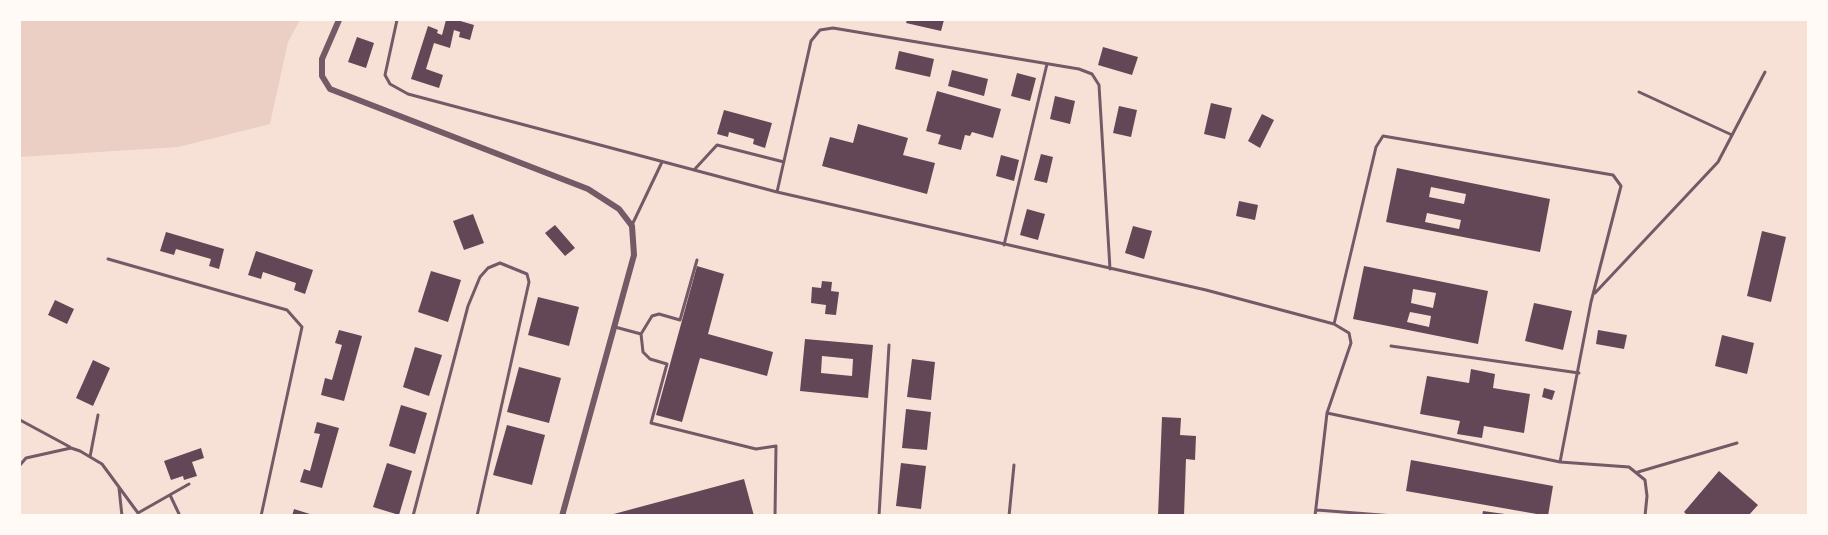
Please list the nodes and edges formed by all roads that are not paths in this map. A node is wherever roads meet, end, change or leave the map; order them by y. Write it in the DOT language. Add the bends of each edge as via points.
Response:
graph roads {
  1 [pos="339,20"];
  2 [pos="397,20"];
  3 [pos="1047,64"];
  4 [pos="1765,72"];
  5 [pos="1639,92"];
  6 [pos="1732,135"];
  7 [pos="662,162"];
  8 [pos="784,162"];
  9 [pos="694,170"];
  10 [pos="777,192"];
  11 [pos="632,226"];
  12 [pos="1004,245"];
  13 [pos="108,260"];
  14 [pos="696,260"];
  15 [pos="1110,269"];
  16 [pos="1594,294"];
  17 [pos="1334,324"];
  18 [pos="614,327"];
  19 [pos="641,334"];
  20 [pos="889,345"];
  21 [pos="1391,346"];
  22 [pos="1579,373"];
  23 [pos="1327,413"];
  24 [pos="98,415"];
  25 [pos="20,420"];
  26 [pos="1737,443"];
  27 [pos="71,448"];
  28 [pos="90,457"];
  29 [pos="1560,462"];
  30 [pos="20,465"];
  31 [pos="1014,465"];
  32 [pos="1638,472"];
  33 [pos="189,484"];
  34 [pos="119,486"];
  35 [pos="171,495"];
  36 [pos="1317,510"];
  37 [pos="122,516"];
  38 [pos="180,516"];
  39 [pos="261,516"];
  40 [pos="413,516"];
  41 [pos="477,516"];
  42 [pos="562,516"];
  43 [pos="775,516"];
  44 [pos="879,516"];
  45 [pos="1009,516"];
  46 [pos="1315,516"];
  47 [pos="1394,516"];
  48 [pos="1645,516"];
  1 -- 11 [label="street" via="322,59 322,76 330,89 588,189 619,209"];
  2 -- 7 [label="lane" via="385,66 390,84 398,90"];
  3 -- 8 [label="lane" via="833,28 820,30 811,41"];
  3 -- 12 [label="lane"];
  3 -- 15 [label="lane" via="1088,72 1099,85"];
  4 -- 6 [label="lane"];
  5 -- 6 [label="lane"];
  6 -- 16 [label="lane" via="1718,162"];
  7 -- 9 [label="lane"];
  7 -- 11 [label="lane"];
  8 -- 9 [label="lane" via="717,145"];
  8 -- 10 [label="lane"];
  9 -- 10 [label="lane"];
  10 -- 12 [label="lane"];
  11 -- 18 [label="street" via="634,255"];
  12 -- 15 [label="lane"];
  13 -- 39 [label="lane" via="287,310 302,327"];
  14 -- 19 [label="lane" via="680,320 652,316"];
  15 -- 17 [label="lane"];
  16 -- 17 [label="lane" via="1621,186 1617,177 1388,135 1376,147"];
  16 -- 22 [label="lane"];
  17 -- 23 [label="lane" via="1349,333 1352,343"];
  18 -- 19 [label="lane"];
  18 -- 42 [label="street"];
  19 -- 43 [label="lane" via="643,352 666,364 651,423 756,449 776,446"];
  20 -- 44 [label="lane"];
  21 -- 22 [label="lane"];
  22 -- 29 [label="lane"];
  23 -- 29 [label="lane"];
  23 -- 36 [label="lane"];
  24 -- 28 [label="lane"];
  25 -- 27 [label="lane"];
  26 -- 32 [label="lane"];
  27 -- 28 [label="lane"];
  27 -- 30 [label="lane" via="26,459"];
  28 -- 34 [label="lane" via="102,464"];
  29 -- 32 [label="lane" via="1629,467"];
  31 -- 45 [label="lane"];
  32 -- 48 [label="lane" via="1647,488"];
  33 -- 35 [label="lane"];
  34 -- 35 [label="lane" via="138,513"];
  34 -- 37 [label="lane"];
  35 -- 38 [label="lane"];
  36 -- 46 [label="lane"];
  36 -- 47 [label="lane"];
  40 -- 41 [label="lane" via="468,306 480,277 500,263 527,274 529,282"];
}
